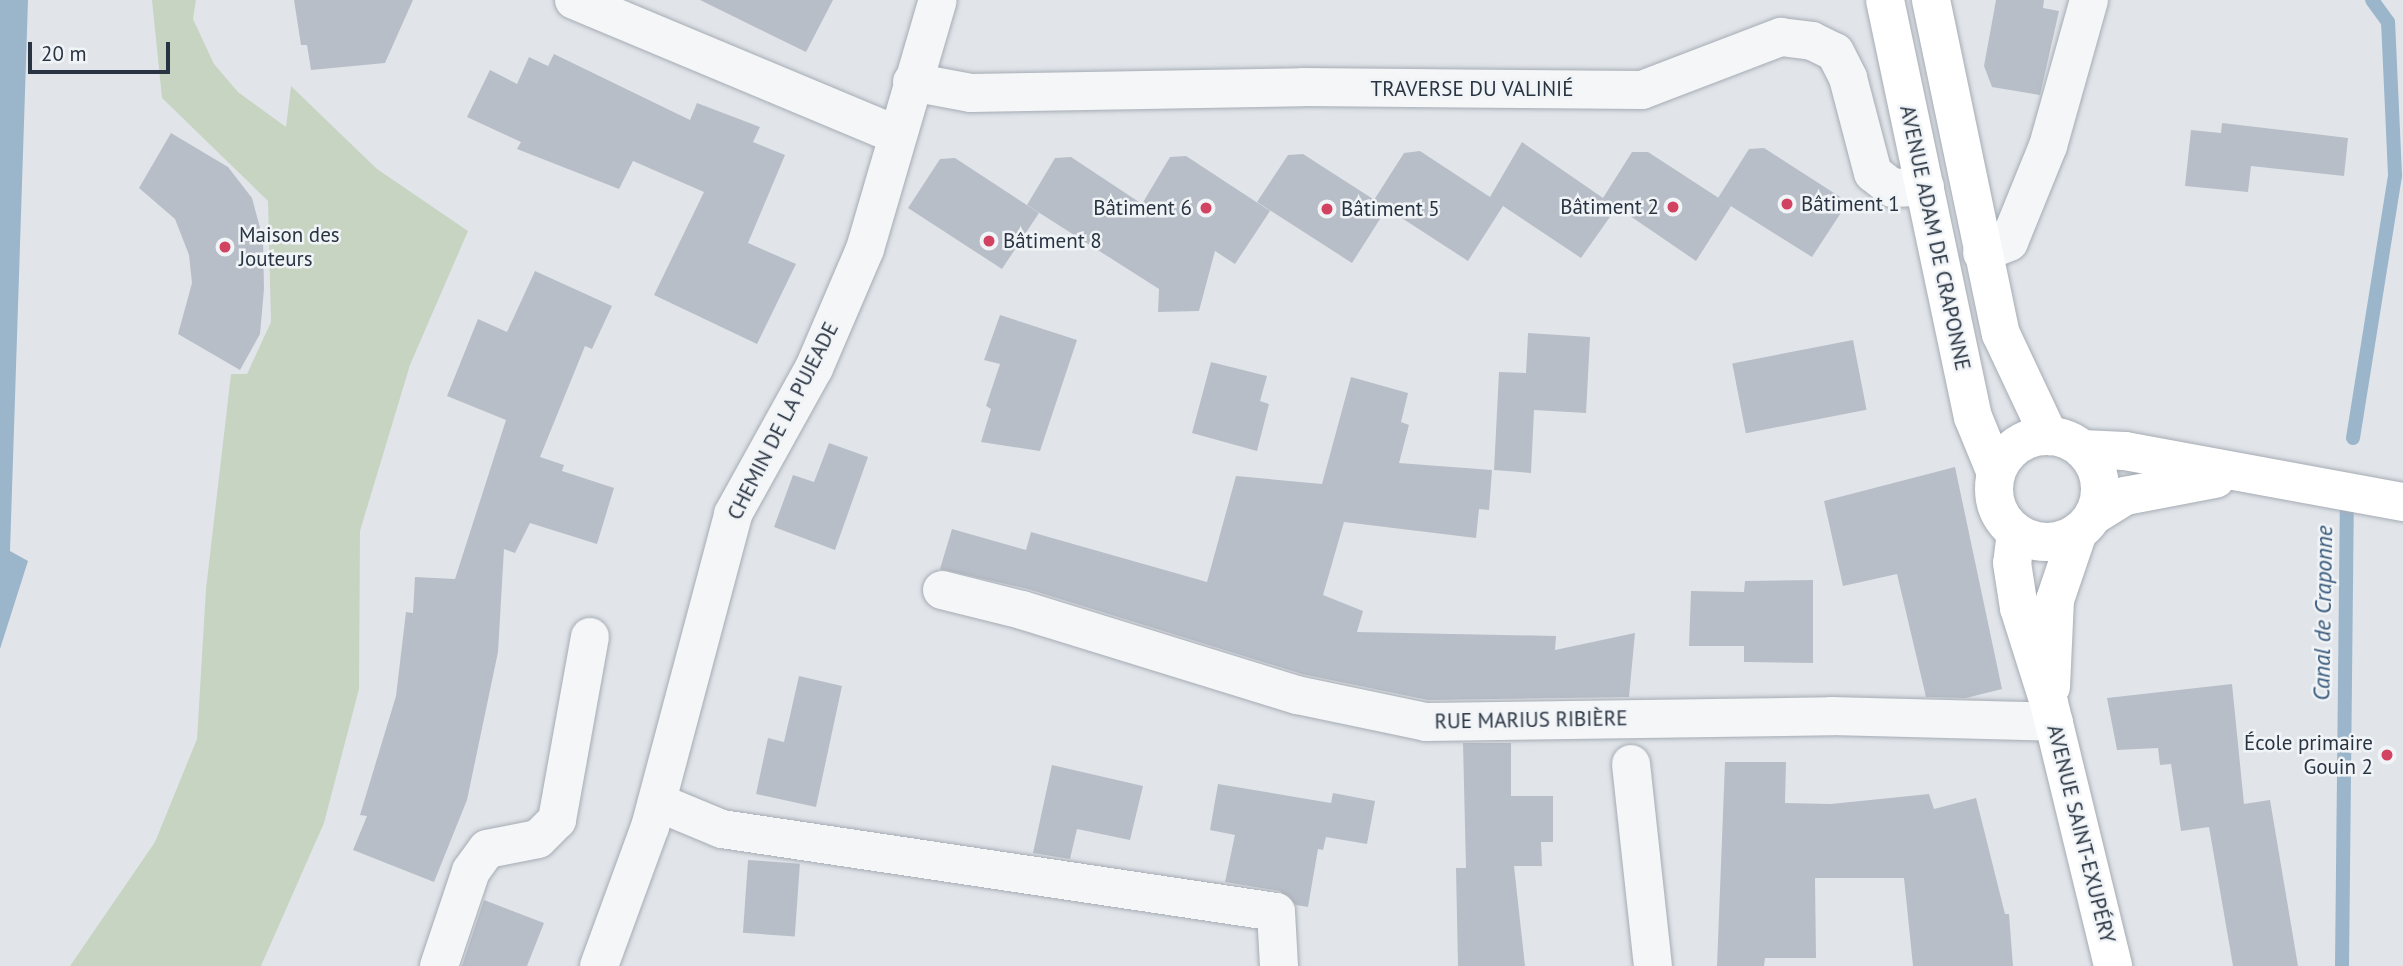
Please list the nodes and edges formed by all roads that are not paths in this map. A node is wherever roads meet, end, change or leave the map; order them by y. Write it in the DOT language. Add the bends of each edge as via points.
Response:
graph roads {
  1 [pos="574,0"];
  2 [pos="938,0"];
  3 [pos="1885,0"];
  4 [pos="1931,0"];
  5 [pos="2089,0"];
  6 [pos="912,82"];
  7 [pos="897,135"];
  8 [pos="1925,187"];
  9 [pos="1982,253"];
  10 [pos="2066,442"];
  11 [pos="1996,472"];
  12 [pos="2245,477"];
  13 [pos="2403,502"];
  14 [pos="2086,524"];
  15 [pos="2016,533"];
  16 [pos="942,590"];
  17 [pos="590,637"];
  18 [pos="2051,712"];
  19 [pos="1631,765"];
  20 [pos="657,802"];
  21 [pos="439,966"];
  22 [pos="599,966"];
  23 [pos="1279,966"];
  24 [pos="1653,966"];
  25 [pos="2113,966"];
  1 -- 7 [label="street"];
  2 -- 6 [label="street, CHEMIN DE LA PUJEADE"];
  3 -- 8 [label="main road, AVENUE ADAM DE CRAPONNE"];
  4 -- 9 [label="main road, AVENUE ADAM DE CRAPONNE"];
  5 -- 9 [label="street" via="2048,146 2009,242"];
  6 -- 7 [label="street, CHEMIN DE LA PUJEADE"];
  6 -- 8 [label="street, TRAVERSE DU VALINIÉ" via="971,93 1303,87 1642,90 1781,37 1812,41 1835,52 1847,78 1873,173 1892,188"];
  7 -- 20 [label="street, CHEMIN DE LA PUJEADE" via="865,249 814,368 733,514"];
  8 -- 11 [label="main road, AVENUE ADAM DE CRAPONNE" via="1973,417"];
  9 -- 10 [label="main road, AVENUE ADAM DE CRAPONNE" via="2001,334"];
  10 -- 11 [label="main road" via="2016,445"];
  10 -- 12 [label="main road"];
  10 -- 14 [label="main road" via="2100,481"];
  11 -- 15 [label="main road" via="1996,506"];
  12 -- 13 [label="main road"];
  12 -- 14 [label="main road" via="2175,483 2125,496"];
  14 -- 15 [label="main road" via="2047,542"];
  14 -- 18 [label="main road" via="2055,600"];
  15 -- 18 [label="main road" via="2011,563 2019,608"];
  16 -- 18 [label="street, RUE MARIUS RIBIÈRE" via="1022,610 1297,695 1426,722"];
  17 -- 21 [label="street" via="557,820 538,839 487,849 471,872"];
  18 -- 25 [label="main road, AVENUE SAINT-EXUPÉRY"];
  19 -- 24 [label="street"];
  20 -- 22 [label="street, CHEMIN DE LA PUJEADE"];
  20 -- 23 [label="street" via="722,829 1276,912"];
}
